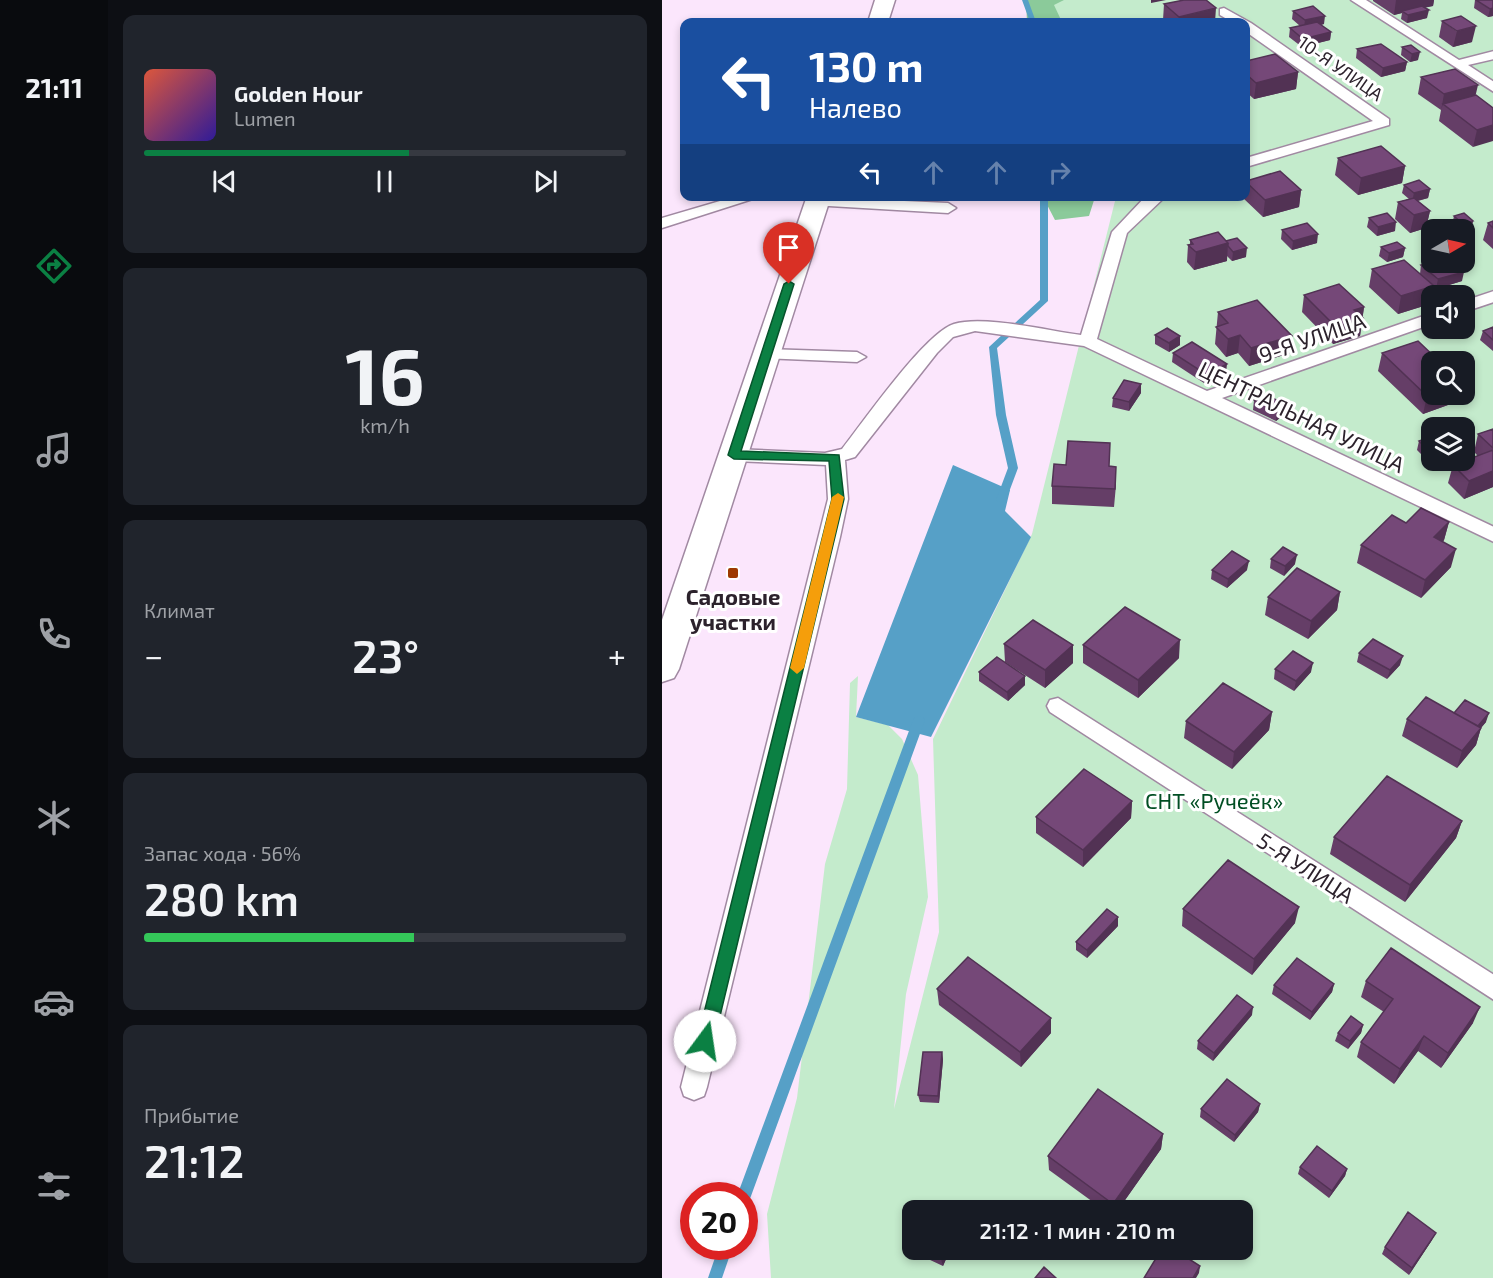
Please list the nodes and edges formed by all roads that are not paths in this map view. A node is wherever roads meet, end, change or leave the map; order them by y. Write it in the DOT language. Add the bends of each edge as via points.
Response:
graph roads {
  1 [pos="885,0"];
  2 [pos="1357,0"];
  3 [pos="1224,12"];
  4 [pos="879,18"];
  5 [pos="1234,18"];
  6 [pos="1250,29"];
  7 [pos="1493,55"];
  8 [pos="1458,64"];
  9 [pos="1493,88"];
  10 [pos="1250,162"];
  11 [pos="738,201"];
  12 [pos="817,201"];
  13 [pos="847,201"];
  14 [pos="1150,201"];
  15 [pos="948,208"];
  16 [pos="662,223"];
  17 [pos="1493,296"];
  18 [pos="1475,303"];
  19 [pos="1421,322"];
  20 [pos="1088,341"];
  21 [pos="766,354"];
  22 [pos="857,357"];
  23 [pos="1208,397"];
  24 [pos="734,455"];
  25 [pos="835,457"];
  26 [pos="1493,535"];
  27 [pos="662,669"];
  28 [pos="1058,706"];
  29 [pos="1493,989"];
  30 [pos="694,1087"];
  1 -- 4 [label="street"];
  2 -- 8 [label="lane"];
  3 -- 5 [label="lane"];
  6 -- 10 [label="lane, 10-Я УЛИЦА" via="1384,122"];
  7 -- 8 [label="lane"];
  8 -- 9 [label="lane"];
  11 -- 16 [label="lane"];
  12 -- 21 [label="street"];
  13 -- 15 [label="lane"];
  14 -- 20 [label="lane" via="1120,232"];
  17 -- 18 [label="lane"];
  19 -- 23 [label="lane, 9-Я УЛИЦА"];
  20 -- 23 [label="lane, ЦЕНТРАЛЬНАЯ УЛИЦА"];
  20 -- 25 [label="lane, ЦЕНТРАЛЬНАЯ УЛИЦА" via="975,326 947,333 848,453"];
  21 -- 22 [label="lane"];
  21 -- 24 [label="street"];
  23 -- 26 [label="lane, ЦЕНТРАЛЬНАЯ УЛИЦА"];
  24 -- 25 [label="lane"];
  24 -- 27 [label="street"];
  25 -- 30 [label="lane" via="838,499 830,537"];
  28 -- 29 [label="lane, 5-Я УЛИЦА"];
}
